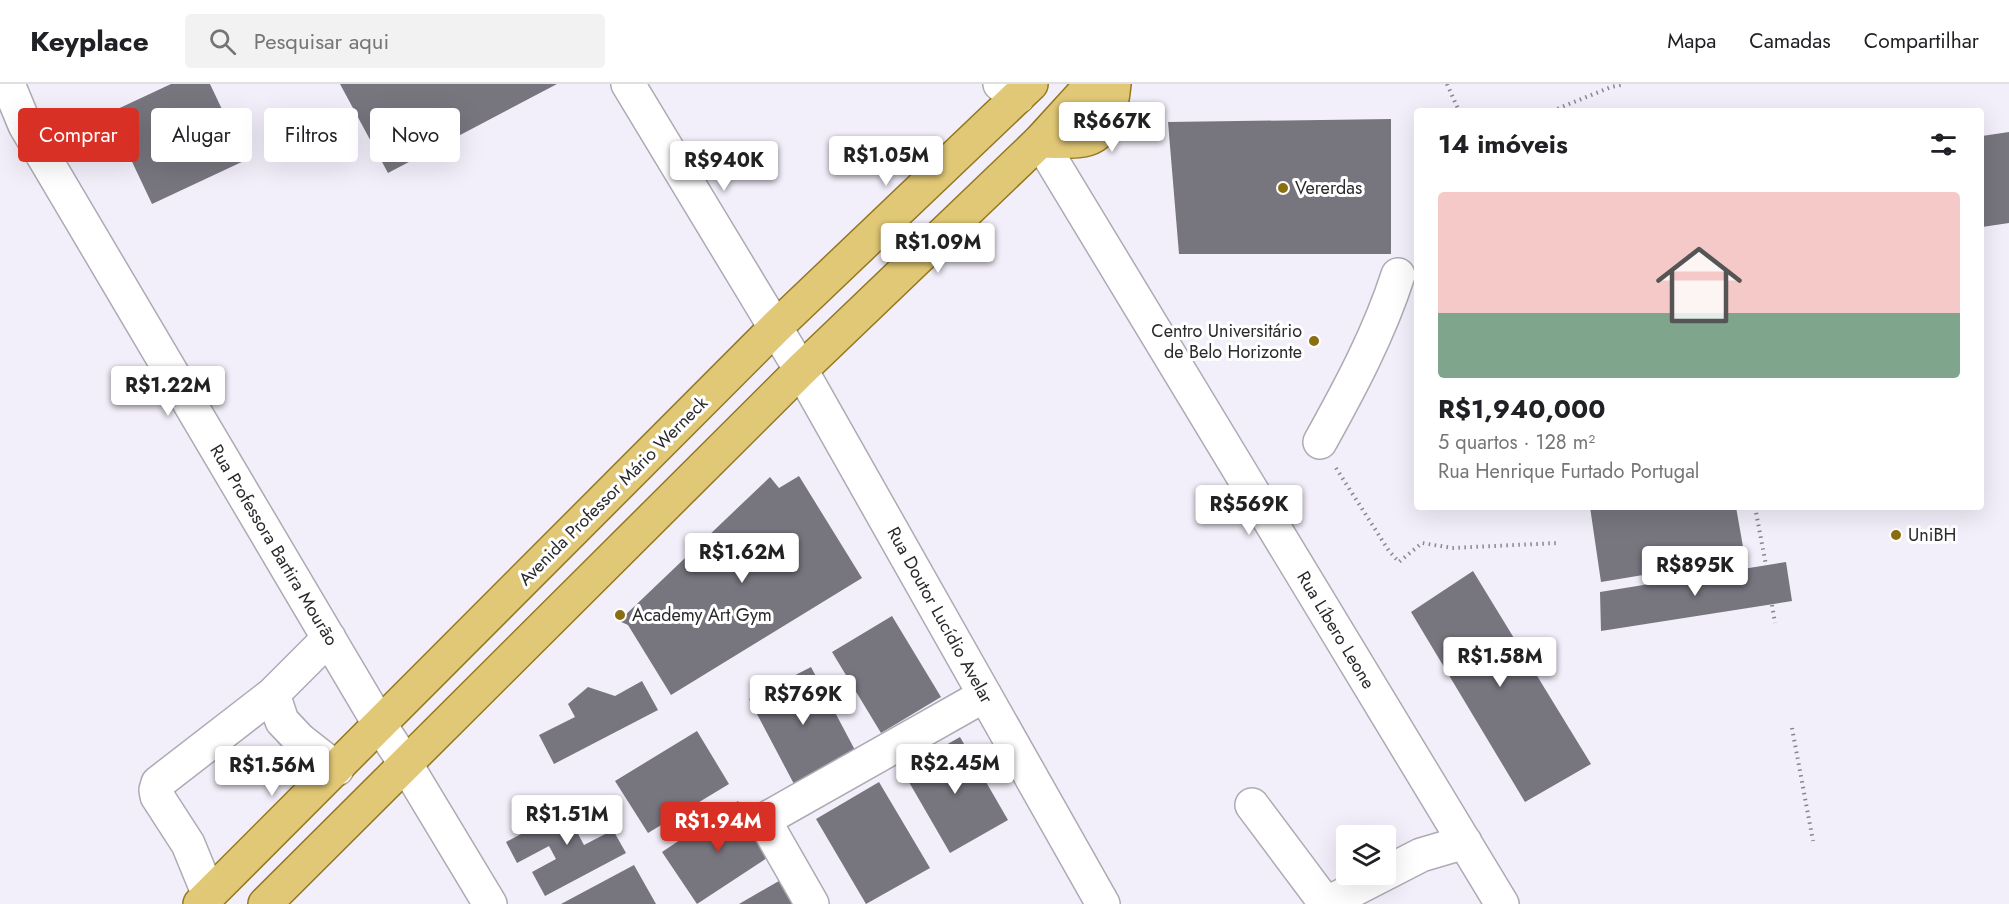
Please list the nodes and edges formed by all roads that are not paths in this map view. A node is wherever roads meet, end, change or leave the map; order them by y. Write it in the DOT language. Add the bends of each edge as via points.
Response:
graph roads {
  1 [pos="8,84"];
  2 [pos="628,84"];
  3 [pos="1050,84"];
  4 [pos="1092,84"];
  5 [pos="1114,84"];
  6 [pos="1016,88"];
  7 [pos="1040,141"];
  8 [pos="1398,275"];
  9 [pos="776,327"];
  10 [pos="801,370"];
  11 [pos="1320,442"];
  12 [pos="329,638"];
  13 [pos="273,694"];
  14 [pos="985,695"];
  15 [pos="380,725"];
  16 [pos="405,763"];
  17 [pos="337,769"];
  18 [pos="1252,805"];
  19 [pos="1465,842"];
  20 [pos="1396,868"];
  21 [pos="1363,885"];
  22 [pos="205,900"];
  23 [pos="265,904"];
  24 [pos="490,904"];
  25 [pos="812,904"];
  26 [pos="1103,904"];
  27 [pos="1502,904"];
  1 -- 12 [label="street, Rua Professora Bartira Mourão" via="25,125"];
  2 -- 9 [label="street, Rua Doutor Lucídio Avelar"];
  3 -- 7 [label="main road" via="1039,114"];
  4 -- 7 [label="main road"];
  5 -- 7 [label="main road" via="1112,105 1103,127 1087,139"];
  6 -- 9 [label="main road, Avenida Professor Mário Werneck"];
  7 -- 10 [label="main road"];
  7 -- 19 [label="street, Rua Líbero Leone"];
  8 -- 11 [label="street" via="1388,309 1355,380"];
  9 -- 10 [label="street, Rua Doutor Lucídio Avelar"];
  9 -- 15 [label="main road, Avenida Professor Mário Werneck"];
  10 -- 14 [label="street, Rua Doutor Lucídio Avelar"];
  10 -- 16 [label="main road"];
  12 -- 13 [label="street"];
  12 -- 15 [label="street, Rua Professora Bartira Mourão"];
  13 -- 17 [label="street" via="282,721"];
  13 -- 22 [label="street" via="157,786 158,796 188,844"];
  14 -- 25 [label="street" via="764,820"];
  14 -- 26 [label="street, Rua Doutor Lucídio Avelar"];
  15 -- 16 [label="street, Rua Professora Bartira Mourão"];
  15 -- 17 [label="main road, Avenida Professor Mário Werneck"];
  16 -- 23 [label="main road"];
  16 -- 24 [label="street, Rua Professora Bartira Mourão"];
  17 -- 22 [label="main road, Avenida Professor Mário Werneck"];
  18 -- 21 [label="street" via="1326,904"];
  19 -- 20 [label="street" via="1421,855"];
  19 -- 27 [label="street, Rua Líbero Leone"];
}
